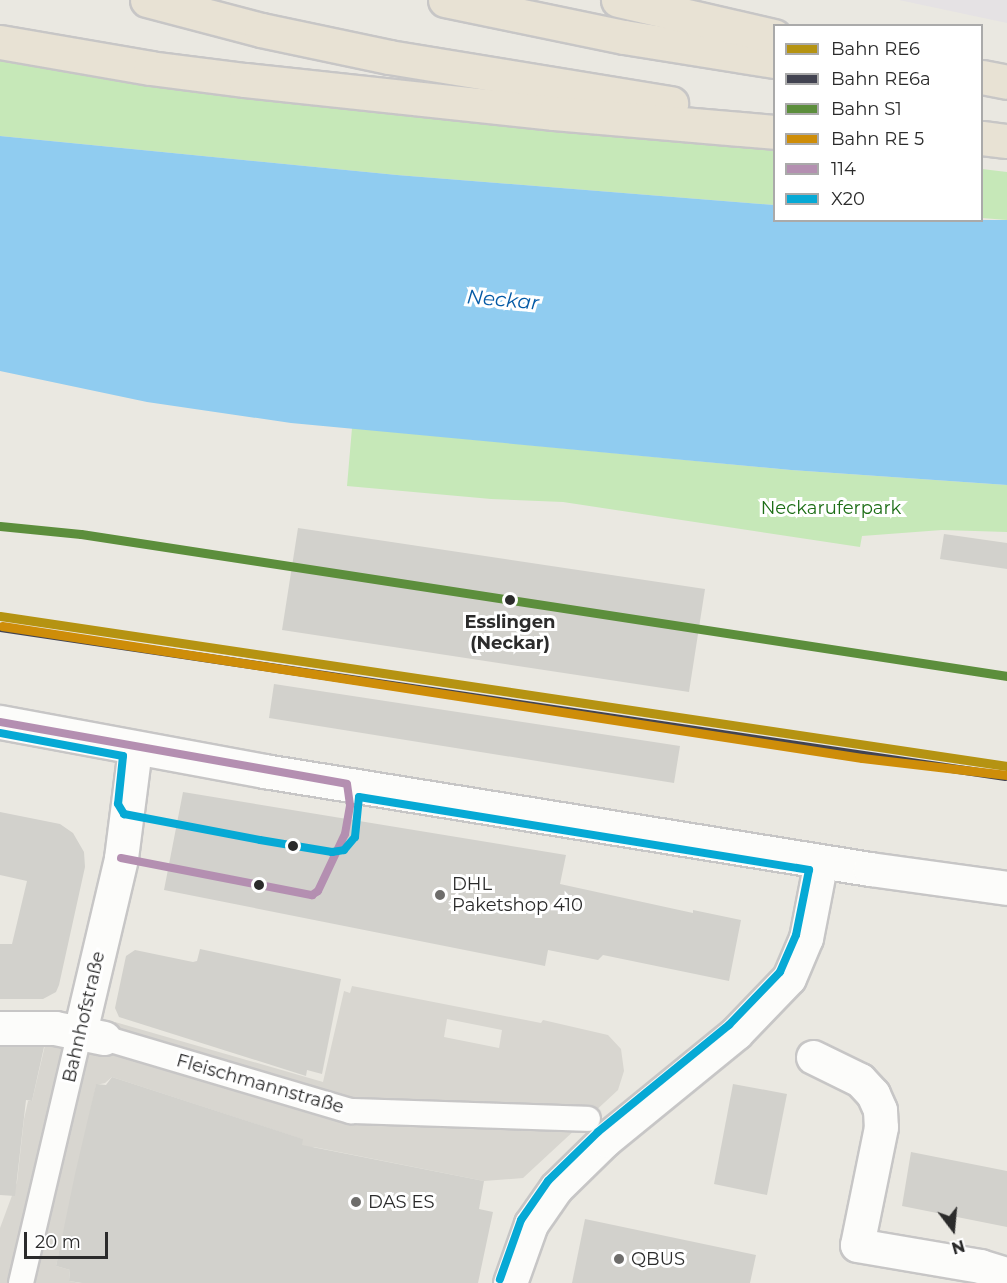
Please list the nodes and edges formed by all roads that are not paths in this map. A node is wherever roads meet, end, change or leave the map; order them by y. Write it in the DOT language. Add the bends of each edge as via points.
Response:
graph roads {
  1 [pos="147,0"];
  2 [pos="445,0"];
  3 [pos="618,0"];
  4 [pos="773,36"];
  5 [pos="0,42"];
  6 [pos="773,61"];
  7 [pos="983,76"];
  8 [pos="1007,82"];
  9 [pos="983,85"];
  10 [pos="1007,88"];
  11 [pos="773,117"];
  12 [pos="773,132"];
  13 [pos="983,138"];
  14 [pos="1007,141"];
  15 [pos="0,722"];
  16 [pos="135,748"];
  17 [pos="821,861"];
  18 [pos="1007,888"];
  19 [pos="0,1028"];
  20 [pos="92,1035"];
  21 [pos="813,1057"];
  22 [pos="588,1119"];
  23 [pos="1007,1274"];
  24 [pos="21,1283"];
  25 [pos="510,1283"];
  1 -- 11 [label="highway" via="261,30 390,57"];
  2 -- 6 [label="highway" via="624,37"];
  3 -- 4 [label="highway"];
  5 -- 12 [label="highway" via="245,80"];
  7 -- 8 [label="highway"];
  9 -- 10 [label="highway"];
  13 -- 14 [label="highway"];
  15 -- 16 [label="main road"];
  16 -- 17 [label="main road"];
  16 -- 20 [label="main road, Bahnhofstraße"];
  17 -- 18 [label="main road"];
  17 -- 25 [label="main road" via="806,938 789,978 736,1033 605,1140 556,1188 531,1224"];
  19 -- 20 [label="main road" via="55,1028"];
  20 -- 22 [label="street, Fleischmannstraße" via="351,1111"];
  20 -- 24 [label="street, Bahnhofstraße"];
  21 -- 23 [label="main road" via="861,1080 880,1110 881,1127 857,1245"];
}
